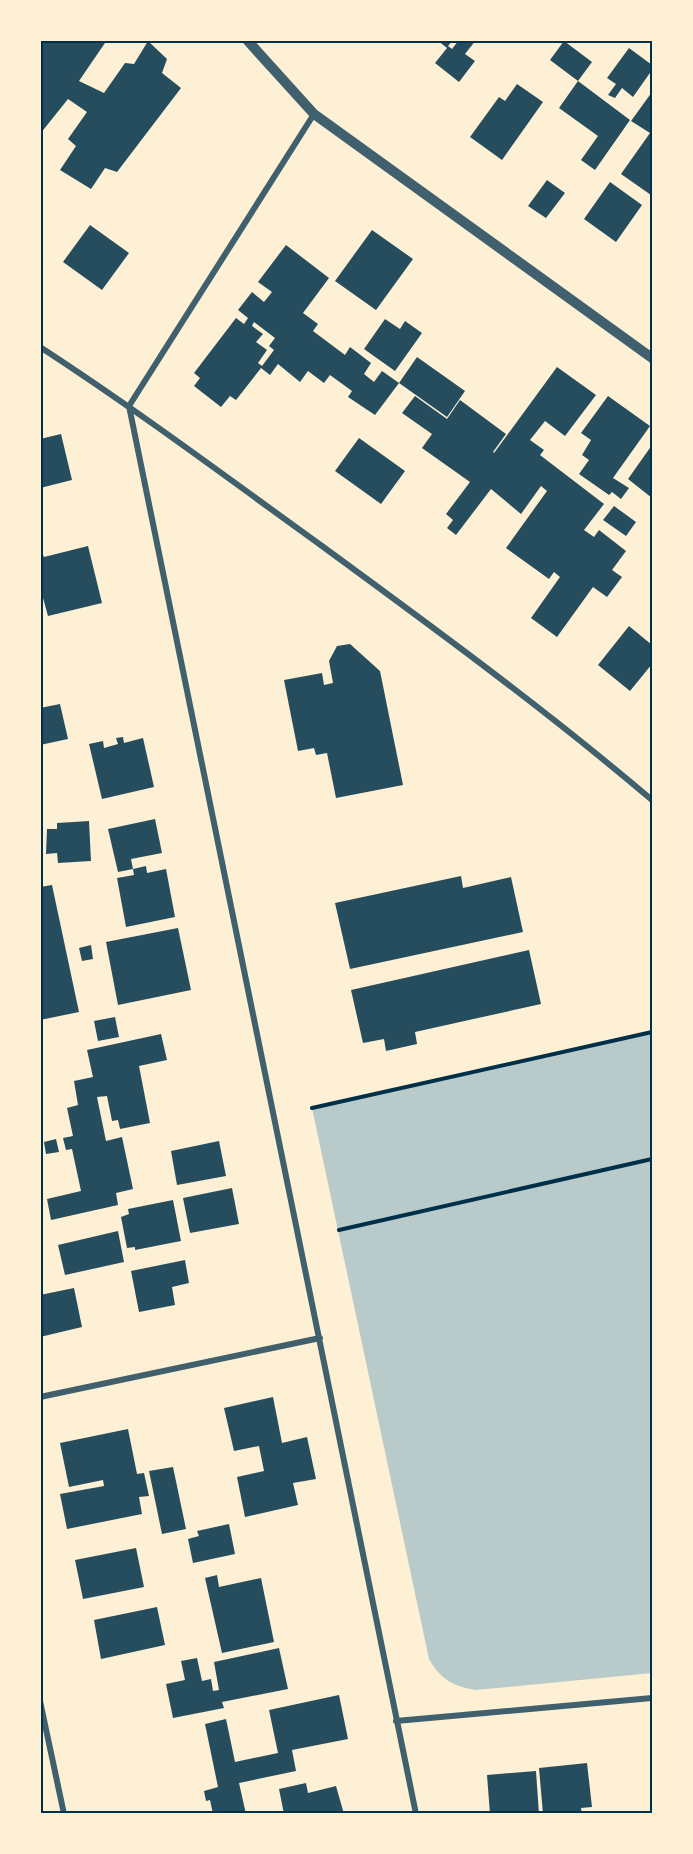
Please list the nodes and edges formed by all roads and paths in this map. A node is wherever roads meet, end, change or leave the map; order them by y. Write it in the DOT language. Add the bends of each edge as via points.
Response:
graph roads {
  1 [pos="247,40"];
  2 [pos="314,114"];
  3 [pos="40,347"];
  4 [pos="652,358"];
  5 [pos="129,406"];
  6 [pos="652,800"];
  7 [pos="652,1032"];
  8 [pos="312,1108"];
  9 [pos="652,1159"];
  10 [pos="339,1230"];
  11 [pos="320,1338"];
  12 [pos="40,1397"];
  13 [pos="652,1698"];
  14 [pos="40,1701"];
  15 [pos="396,1721"];
  16 [pos="64,1814"];
  17 [pos="416,1814"];
  1 -- 2 [label="street"];
  2 -- 4 [label="street"];
  2 -- 5 [label="street"];
  3 -- 5 [label="street"];
  5 -- 6 [label="street" via="466,652"];
  5 -- 11 [label="street"];
  7 -- 8 [label="path"];
  9 -- 10 [label="path"];
  11 -- 12 [label="street"];
  11 -- 15 [label="street"];
  13 -- 15 [label="street"];
  14 -- 16 [label="street"];
  15 -- 17 [label="street"];
}
